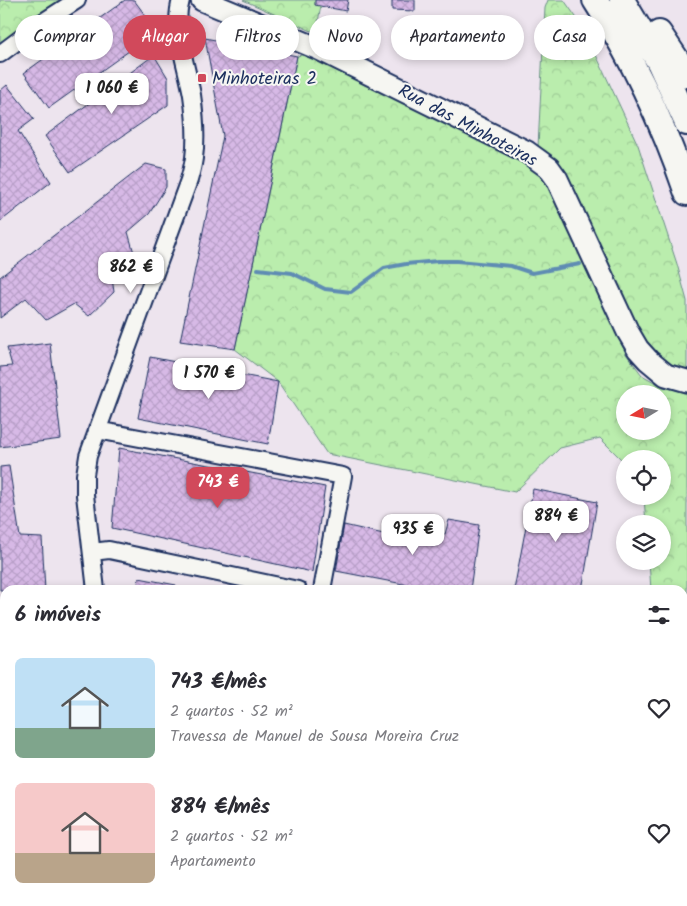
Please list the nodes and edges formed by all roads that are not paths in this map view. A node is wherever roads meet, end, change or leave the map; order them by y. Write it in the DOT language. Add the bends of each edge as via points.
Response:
graph roads {
  1 [pos="77,0"];
  2 [pos="180,0"];
  3 [pos="202,0"];
  4 [pos="595,0"];
  5 [pos="622,0"];
  6 [pos="0,54"];
  7 [pos="687,75"];
  8 [pos="687,123"];
  9 [pos="687,193"];
  10 [pos="687,381"];
  11 [pos="97,430"];
  12 [pos="92,552"];
  13 [pos="95,585"];
  14 [pos="274,585"];
  15 [pos="323,585"];
  1 -- 6 [label="street"];
  2 -- 11 [label="street" via="177,24 192,95 196,130 194,157 189,180"];
  3 -- 10 [label="main road, Rua das Minhoteiras" via="319,49 527,152 549,168 558,179 638,348 666,375"];
  4 -- 9 [label="highway" via="647,94"];
  5 -- 7 [label="highway" via="645,9"];
  5 -- 8 [label="highway" via="659,62"];
  11 -- 12 [label="street" via="85,475"];
  11 -- 15 [label="street" via="343,476"];
  12 -- 13 [label="street"];
  12 -- 14 [label="street" via="109,550"];
}
